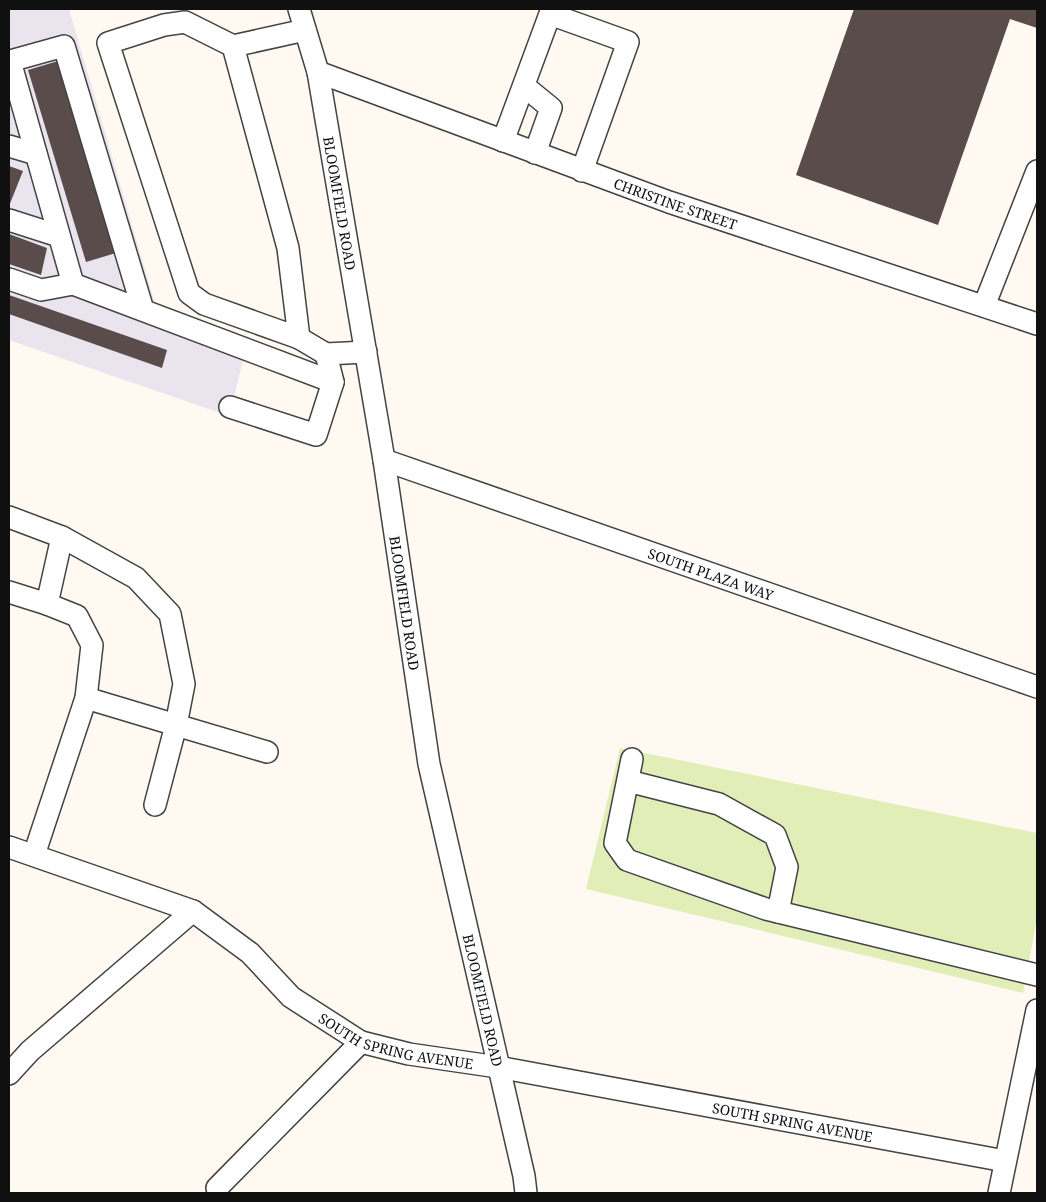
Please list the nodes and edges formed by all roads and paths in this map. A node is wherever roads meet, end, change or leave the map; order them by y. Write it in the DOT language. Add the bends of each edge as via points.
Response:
graph roads {
  1 [pos="299,9"];
  2 [pos="305,30"];
  3 [pos="234,46"];
  4 [pos="9,62"];
  5 [pos="318,72"];
  6 [pos="524,86"];
  7 [pos="503,141"];
  8 [pos="9,146"];
  9 [pos="535,153"];
  10 [pos="36,154"];
  11 [pos="582,171"];
  12 [pos="1037,174"];
  13 [pos="9,220"];
  14 [pos="59,236"];
  15 [pos="9,279"];
  16 [pos="72,284"];
  17 [pos="984,306"];
  18 [pos="143,310"];
  19 [pos="1037,324"];
  20 [pos="299,338"];
  21 [pos="366,352"];
  22 [pos="326,354"];
  23 [pos="333,382"];
  24 [pos="230,407"];
  25 [pos="384,460"];
  26 [pos="9,517"];
  27 [pos="62,538"];
  28 [pos="9,592"];
  29 [pos="47,604"];
  30 [pos="1037,687"];
  31 [pos="86,698"];
  32 [pos="176,725"];
  33 [pos="267,752"];
  34 [pos="632,759"];
  35 [pos="628,781"];
  36 [pos="155,805"];
  37 [pos="9,847"];
  38 [pos="34,855"];
  39 [pos="193,911"];
  40 [pos="778,912"];
  41 [pos="1037,975"];
  42 [pos="1037,1010"];
  43 [pos="361,1042"];
  44 [pos="498,1067"];
  45 [pos="9,1074"];
  46 [pos="1005,1161"];
  47 [pos="217,1188"];
  48 [pos="526,1193"];
  49 [pos="999,1193"];
  1 -- 2 [label="street, BLOOMFIELD ROAD"];
  2 -- 3 [label="street"];
  2 -- 5 [label="street, BLOOMFIELD ROAD"];
  3 -- 20 [label="street" via="288,248"];
  3 -- 20 [label="street" via="185,22 164,25 108,43 189,293 204,304"];
  4 -- 10 [label="street"];
  4 -- 18 [label="street" via="64,46"];
  5 -- 7 [label="street, CHRISTINE STREET"];
  5 -- 21 [label="street, BLOOMFIELD ROAD"];
  6 -- 7 [label="street"];
  6 -- 9 [label="street" via="551,108"];
  6 -- 11 [label="street" via="550,14 628,42"];
  7 -- 9 [label="street, CHRISTINE STREET"];
  8 -- 10 [label="street"];
  9 -- 11 [label="street, CHRISTINE STREET"];
  10 -- 14 [label="street"];
  11 -- 17 [label="street, CHRISTINE STREET"];
  12 -- 17 [label="street"];
  13 -- 14 [label="street"];
  14 -- 16 [label="street"];
  15 -- 16 [label="street" via="41,290"];
  16 -- 18 [label="street"];
  17 -- 19 [label="street, CHRISTINE STREET"];
  18 -- 23 [label="street"];
  20 -- 22 [label="street"];
  21 -- 22 [label="street"];
  21 -- 25 [label="street, BLOOMFIELD ROAD"];
  22 -- 23 [label="street"];
  23 -- 24 [label="street" via="316,435"];
  25 -- 30 [label="street, SOUTH PLAZA WAY"];
  25 -- 44 [label="street, BLOOMFIELD ROAD" via="429,764"];
  26 -- 27 [label="street"];
  27 -- 29 [label="street"];
  27 -- 32 [label="street" via="136,578 170,614 184,684"];
  28 -- 29 [label="street"];
  29 -- 31 [label="street" via="78,616 92,645"];
  31 -- 32 [label="street"];
  31 -- 38 [label="street"];
  32 -- 33 [label="street"];
  32 -- 36 [label="street"];
  34 -- 35 [label="street"];
  35 -- 40 [label="street" via="719,804 775,835 787,867"];
  35 -- 40 [label="street" via="615,843 627,860"];
  37 -- 38 [label="street, SOUTH SPRING AVENUE"];
  38 -- 39 [label="street, SOUTH SPRING AVENUE"];
  39 -- 43 [label="street, SOUTH SPRING AVENUE" via="250,952 291,997"];
  39 -- 45 [label="street" via="30,1051"];
  40 -- 41 [label="street"];
  42 -- 46 [label="street"];
  43 -- 44 [label="street, SOUTH SPRING AVENUE" via="409,1054"];
  43 -- 47 [label="street"];
  44 -- 46 [label="street, SOUTH SPRING AVENUE"];
  44 -- 48 [label="street, BLOOMFIELD ROAD"];
  46 -- 49 [label="street"];
}
